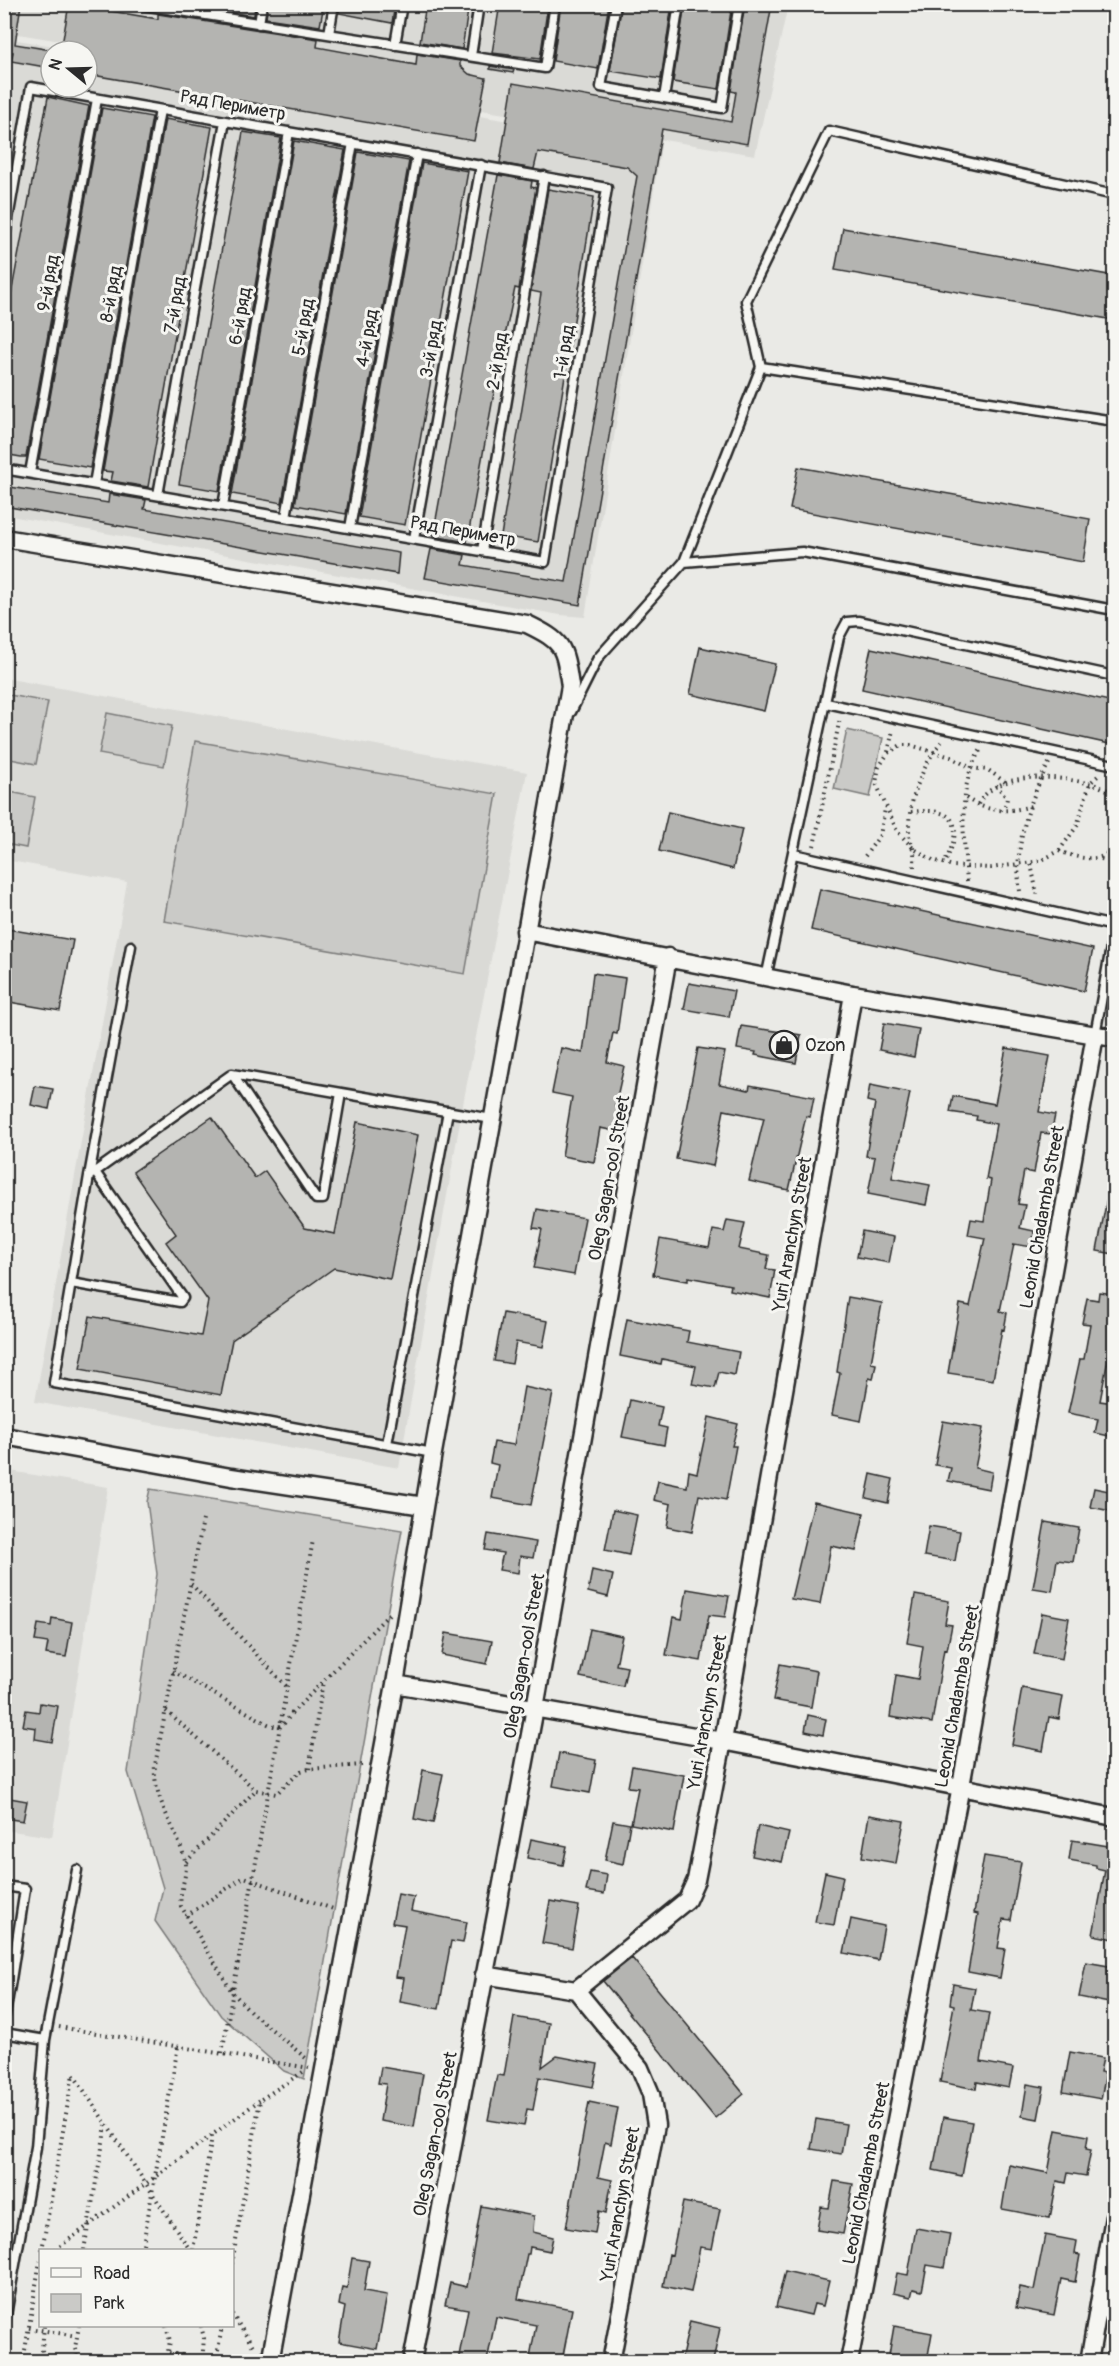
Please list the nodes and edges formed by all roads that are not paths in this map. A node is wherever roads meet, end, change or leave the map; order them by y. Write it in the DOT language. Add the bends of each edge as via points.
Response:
graph roads {
  1 [pos="136,4"];
  2 [pos="262,4"];
  3 [pos="334,4"];
  4 [pos="402,4"];
  5 [pos="479,4"];
  6 [pos="555,4"];
  7 [pos="616,4"];
  8 [pos="679,4"];
  9 [pos="739,4"];
  10 [pos="187,8"];
  11 [pos="259,24"];
  12 [pos="329,34"];
  13 [pos="395,45"];
  14 [pos="471,56"];
  15 [pos="39,88"];
  16 [pos="664,98"];
  17 [pos="97,99"];
  18 [pos="160,110"];
  19 [pos="225,121"];
  20 [pos="289,132"];
  21 [pos="353,143"];
  22 [pos="417,154"];
  23 [pos="481,165"];
  24 [pos="544,176"];
  25 [pos="583,183"];
  26 [pos="1114,195"];
  27 [pos="4,242"];
  28 [pos="761,367"];
  29 [pos="1114,421"];
  30 [pos="4,469"];
  31 [pos="30,473"];
  32 [pos="94,484"];
  33 [pos="158,495"];
  34 [pos="222,506"];
  35 [pos="286,517"];
  36 [pos="350,528"];
  37 [pos="4,538"];
  38 [pos="414,539"];
  39 [pos="548,545"];
  40 [pos="482,551"];
  41 [pos="684,562"];
  42 [pos="1114,610"];
  43 [pos="1114,676"];
  44 [pos="826,703"];
  45 [pos="562,728"];
  46 [pos="1114,764"];
  47 [pos="794,854"];
  48 [pos="1114,929"];
  49 [pos="525,931"];
  50 [pos="131,946"];
  51 [pos="668,957"];
  52 [pos="766,978"];
  53 [pos="854,994"];
  54 [pos="1095,1035"];
  55 [pos="1114,1038"];
  56 [pos="232,1074"];
  57 [pos="341,1093"];
  58 [pos="448,1111"];
  59 [pos="492,1119"];
  60 [pos="92,1174"];
  61 [pos="71,1283"];
  62 [pos="4,1436"];
  63 [pos="387,1444"];
  64 [pos="433,1452"];
  65 [pos="424,1506"];
  66 [pos="395,1684"];
  67 [pos="535,1708"];
  68 [pos="723,1741"];
  69 [pos="961,1786"];
  70 [pos="1114,1817"];
  71 [pos="77,1870"];
  72 [pos="4,1886"];
  73 [pos="484,1974"];
  74 [pos="8,1979"];
  75 [pos="576,1990"];
  76 [pos="4,2021"];
  77 [pos="4,2033"];
  78 [pos="45,2040"];
  79 [pos="1114,2217"];
  80 [pos="4,2326"];
  81 [pos="265,2358"];
  82 [pos="412,2361"];
  83 [pos="611,2361"];
  84 [pos="849,2361"];
  85 [pos="1089,2361"];
  1 -- 10 [label="lane"];
  2 -- 11 [label="lane"];
  3 -- 12 [label="lane"];
  4 -- 13 [label="lane"];
  5 -- 14 [label="lane"];
  6 -- 14 [label="lane" via="545,68"];
  7 -- 16 [label="lane" via="601,87"];
  8 -- 16 [label="lane"];
  9 -- 16 [label="lane" via="722,108"];
  10 -- 11 [label="lane"];
  11 -- 12 [label="lane"];
  12 -- 13 [label="lane"];
  13 -- 14 [label="lane"];
  15 -- 27 [label="lane, Ряд Периметр" via="32,87"];
  17 -- 18 [label="lane, Ряд Периметр"];
  17 -- 31 [label="lane, 9-й ряд"];
  18 -- 19 [label="lane, Ряд Периметр"];
  18 -- 32 [label="lane, 8-й ряд"];
  19 -- 20 [label="lane, Ряд Периметр"];
  19 -- 33 [label="lane, 7-й ряд"];
  20 -- 21 [label="lane, Ряд Периметр"];
  20 -- 34 [label="lane, 6-й ряд"];
  21 -- 22 [label="lane, Ряд Периметр"];
  21 -- 35 [label="lane, 5-й ряд"];
  22 -- 23 [label="lane, Ряд Периметр"];
  22 -- 36 [label="lane, 4-й ряд"];
  23 -- 24 [label="lane, Ряд Периметр"];
  23 -- 38 [label="lane, 3-й ряд"];
  24 -- 25 [label="lane, Ряд Периметр"];
  24 -- 40 [label="lane, 2-й ряд"];
  25 -- 39 [label="lane, 1-й ряд" via="607,188"];
  26 -- 28 [label="lane" via="829,131 746,301"];
  28 -- 29 [label="lane"];
  28 -- 41 [label="lane"];
  30 -- 31 [label="lane, Ряд Периметр"];
  31 -- 32 [label="lane, Ряд Периметр"];
  32 -- 33 [label="lane, Ряд Периметр"];
  33 -- 34 [label="lane, Ряд Периметр"];
  34 -- 35 [label="lane, Ряд Периметр"];
  35 -- 36 [label="lane, Ряд Периметр"];
  36 -- 38 [label="lane, Ряд Периметр"];
  37 -- 45 [label="street" via="527,624 551,635 565,653 570,686"];
  38 -- 40 [label="lane, Ряд Периметр"];
  39 -- 40 [label="lane, Ряд Периметр" via="545,562"];
  41 -- 42 [label="lane" via="802,552"];
  41 -- 45 [label="lane" via="598,658"];
  43 -- 44 [label="lane" via="853,621 847,622 839,637"];
  44 -- 46 [label="lane"];
  44 -- 47 [label="lane"];
  45 -- 49 [label="street"];
  47 -- 48 [label="lane"];
  47 -- 52 [label="lane"];
  48 -- 54 [label="lane"];
  49 -- 51 [label="street"];
  49 -- 59 [label="street"];
  50 -- 60 [label="lane"];
  51 -- 52 [label="street"];
  51 -- 67 [label="street, Oleg Sagan-ool Street"];
  52 -- 53 [label="street"];
  53 -- 54 [label="street"];
  53 -- 68 [label="street, Yuri Aranchyn Street"];
  54 -- 55 [label="street"];
  54 -- 69 [label="street, Leonid Chadamba Street"];
  56 -- 57 [label="lane"];
  56 -- 57 [label="lane" via="316,1199 323,1199"];
  56 -- 60 [label="lane"];
  57 -- 58 [label="lane"];
  58 -- 59 [label="lane"];
  58 -- 63 [label="lane"];
  59 -- 64 [label="street"];
  60 -- 61 [label="lane"];
  60 -- 61 [label="lane" via="183,1298 180,1302"];
  61 -- 63 [label="lane" via="54,1383"];
  62 -- 65 [label="street" via="231,1477"];
  63 -- 64 [label="lane"];
  64 -- 65 [label="street"];
  65 -- 66 [label="street"];
  66 -- 67 [label="street"];
  66 -- 81 [label="street"];
  67 -- 68 [label="street"];
  67 -- 73 [label="street, Oleg Sagan-ool Street"];
  68 -- 69 [label="street"];
  68 -- 75 [label="street, Yuri Aranchyn Street" via="696,1880 687,1900"];
  69 -- 70 [label="street"];
  69 -- 84 [label="street, Leonid Chadamba Street"];
  71 -- 78 [label="lane"];
  72 -- 74 [label="lane" via="25,1889"];
  73 -- 75 [label="street"];
  73 -- 82 [label="street, Oleg Sagan-ool Street"];
  74 -- 76 [label="lane"];
  75 -- 83 [label="street, Yuri Aranchyn Street" via="640,2068 651,2094 656,2125"];
  77 -- 78 [label="lane"];
  78 -- 80 [label="lane" via="36,2146"];
  79 -- 85 [label="street"];
}
